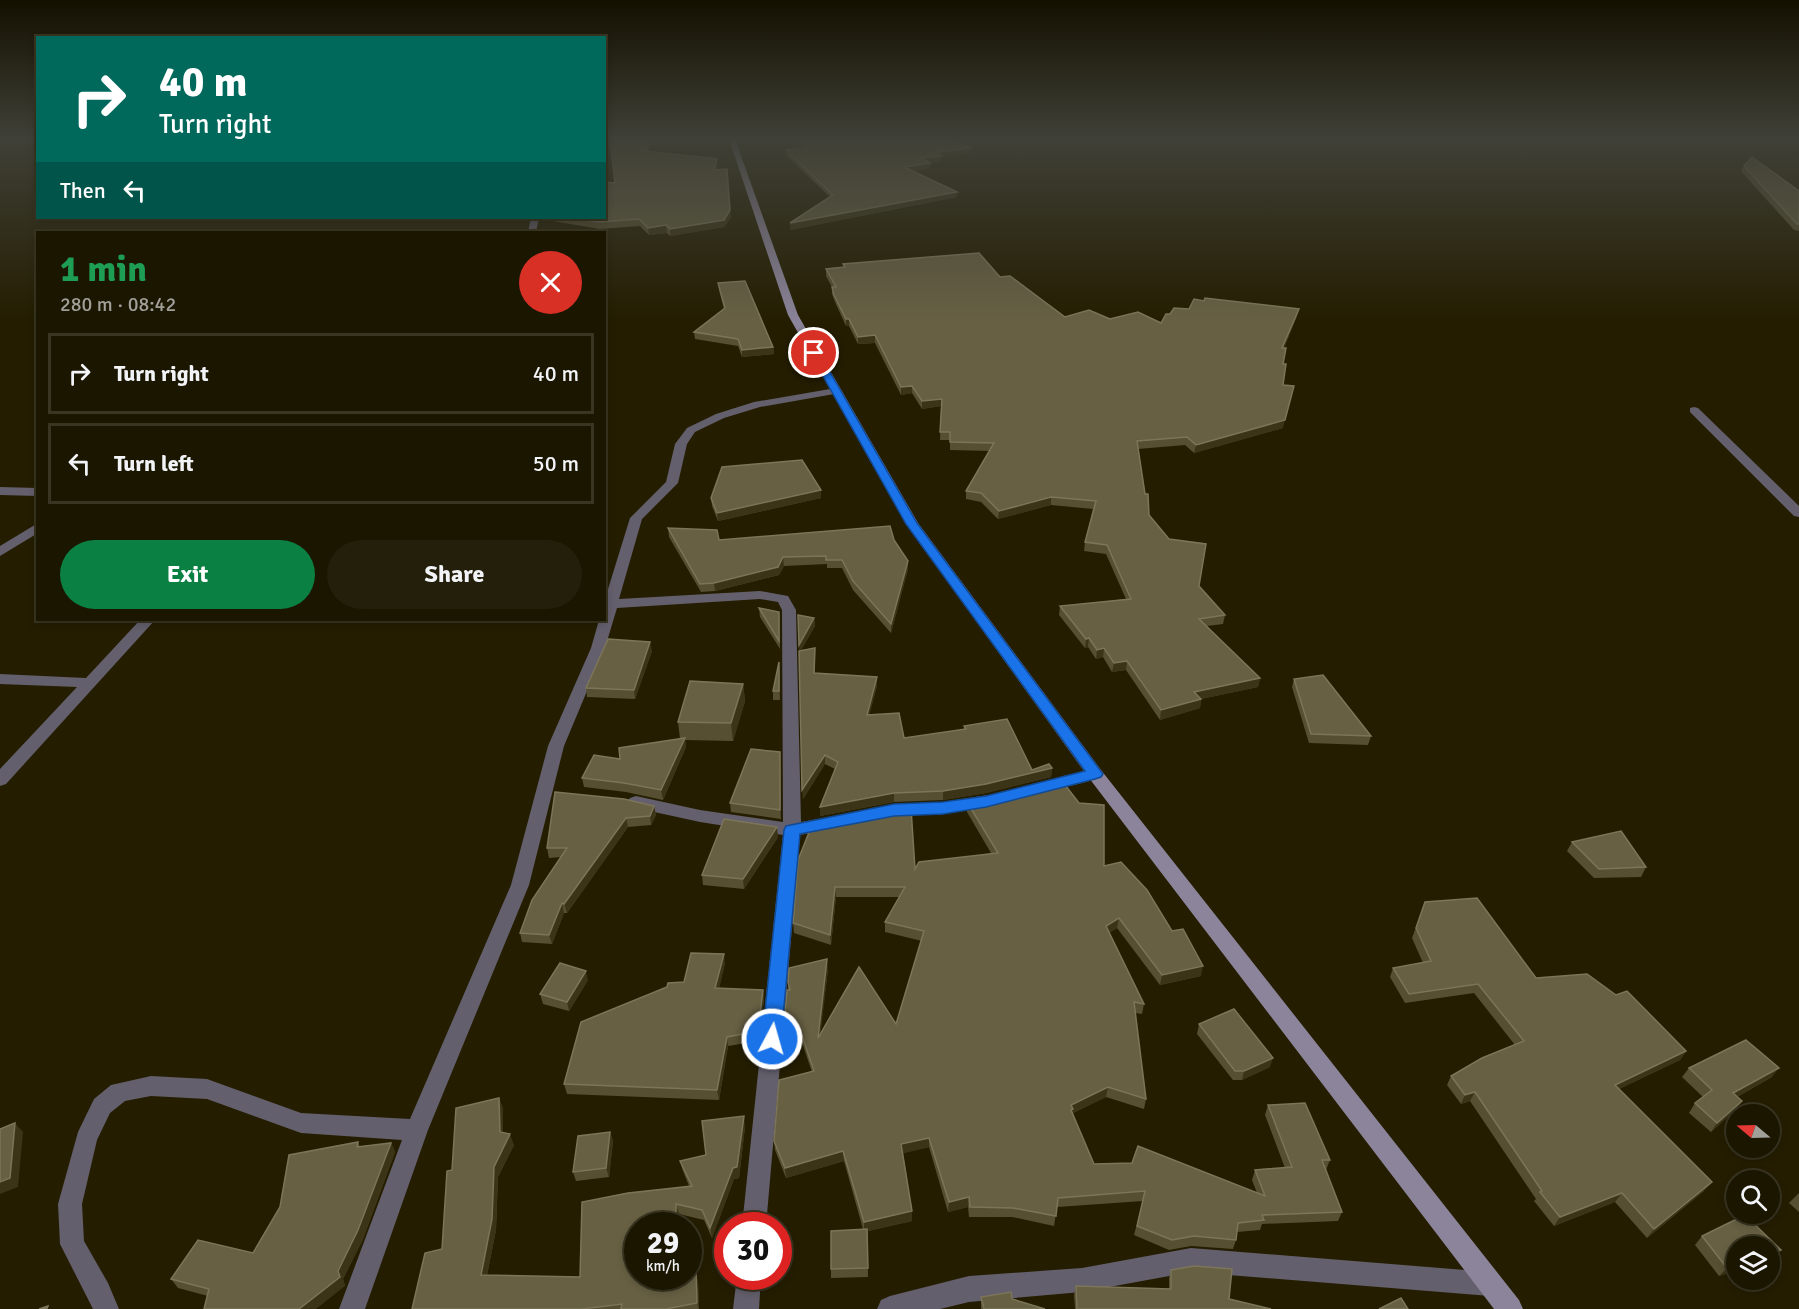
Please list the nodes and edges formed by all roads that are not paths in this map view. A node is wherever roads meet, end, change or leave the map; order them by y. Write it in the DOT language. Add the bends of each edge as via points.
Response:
graph roads {
  1 [pos="753,200"];
  2 [pos="836,391"];
  3 [pos="1694,410"];
  4 [pos="0,491"];
  5 [pos="36,492"];
  6 [pos="1799,513"];
  7 [pos="36,527"];
  8 [pos="0,552"];
  9 [pos="610,604"];
  10 [pos="606,619"];
  11 [pos="146,621"];
  12 [pos="605,621"];
  13 [pos="0,679"];
  14 [pos="87,683"];
  15 [pos="1095,774"];
  16 [pos="0,780"];
  17 [pos="1030,790"];
  18 [pos="1008,796"];
  19 [pos="615,798"];
  20 [pos="871,814"];
  21 [pos="848,819"];
  22 [pos="792,830"];
  23 [pos="417,1130"];
  24 [pos="755,1212"];
  25 [pos="1490,1284"];
  26 [pos="748,1290"];
  27 [pos="106,1309"];
  28 [pos="352,1309"];
  29 [pos="746,1309"];
  30 [pos="890,1309"];
  31 [pos="1510,1309"];
  1 -- 2 [label="street" via="793,315"];
  2 -- 9 [label="street" via="758,404 691,430 681,444 672,483 636,518"];
  2 -- 15 [label="street" via="912,524"];
  3 -- 6 [label="street"];
  4 -- 5 [label="street"];
  7 -- 8 [label="street"];
  9 -- 10 [label="street"];
  9 -- 22 [label="street" via="760,595 783,599 789,609"];
  11 -- 14 [label="street"];
  12 -- 23 [label="street" via="598,648 556,746 550,792 520,885"];
  13 -- 14 [label="street"];
  14 -- 16 [label="street"];
  15 -- 17 [label="street"];
  15 -- 25 [label="street"];
  18 -- 20 [label="street" via="943,808"];
  19 -- 22 [label="street"];
  21 -- 22 [label="street"];
  22 -- 24 [label="street"];
  23 -- 27 [label="street" via="301,1123 207,1089 150,1086 119,1092 102,1106 86,1139 70,1204 72,1244"];
  23 -- 28 [label="street"];
  25 -- 30 [label="street" via="1191,1260 1082,1280 969,1289"];
  25 -- 31 [label="street"];
  26 -- 29 [label="street"];
}
